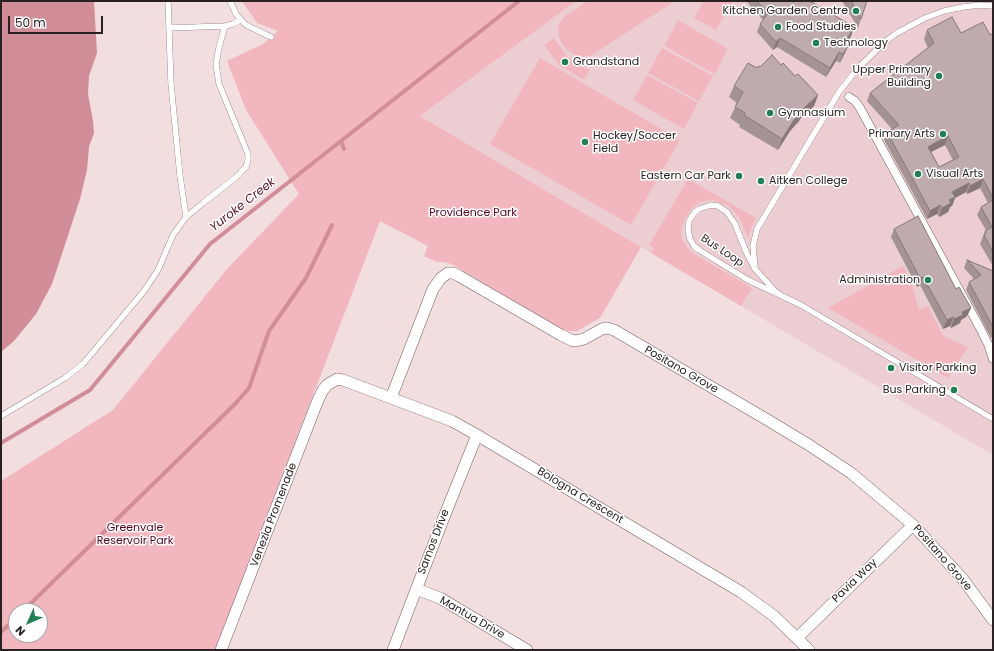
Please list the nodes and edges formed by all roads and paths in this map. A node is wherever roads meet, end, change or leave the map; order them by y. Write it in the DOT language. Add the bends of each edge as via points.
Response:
graph roads {
  1 [pos="168,1"];
  2 [pos="230,1"];
  3 [pos="993,6"];
  4 [pos="240,20"];
  5 [pos="225,26"];
  6 [pos="169,28"];
  7 [pos="271,38"];
  8 [pos="849,97"];
  9 [pos="186,218"];
  10 [pos="755,268"];
  11 [pos="782,296"];
  12 [pos="993,359"];
  13 [pos="331,382"];
  14 [pos="391,398"];
  15 [pos="1,416"];
  16 [pos="993,419"];
  17 [pos="477,435"];
  18 [pos="913,525"];
  19 [pos="416,589"];
  20 [pos="993,620"];
  21 [pos="797,638"];
  22 [pos="221,650"];
  23 [pos="393,650"];
  24 [pos="527,650"];
  25 [pos="809,650"];
  1 -- 6 [label="lane"];
  2 -- 4 [label="lane"];
  3 -- 10 [label="lane" via="963,6 925,18 886,41 858,68 839,92 757,229 753,246"];
  4 -- 5 [label="lane"];
  4 -- 7 [label="lane"];
  5 -- 6 [label="lane"];
  5 -- 9 [label="lane" via="216,64 219,84 248,154 248,160 242,172"];
  6 -- 9 [label="lane" via="171,84"];
  8 -- 12 [label="street" via="860,108 980,328"];
  9 -- 15 [label="lane" via="173,235 158,270 144,291 83,364 65,378"];
  10 -- 11 [label="lane, Bus Loop"];
  10 -- 11 [label="lane, Bus Loop" via="727,212 711,205 694,213 689,221 688,230 694,246 748,280"];
  11 -- 16 [label="lane"];
  13 -- 14 [label="street, Bologna Crescent" via="343,380"];
  13 -- 22 [label="street, Venezia Promenade" via="318,400"];
  14 -- 17 [label="street, Bologna Crescent" via="452,421"];
  14 -- 18 [label="street, Positano Grove" via="433,288 441,278 453,273 571,340 584,340 602,329 614,330 825,455 851,473"];
  17 -- 19 [label="street, Samos Drive"];
  17 -- 21 [label="street, Bologna Crescent" via="741,592 774,616"];
  18 -- 20 [label="street, Positano Grove" via="962,578"];
  18 -- 21 [label="street, Pavia Way"];
  19 -- 23 [label="street, Samos Drive"];
  19 -- 24 [label="street, Mantua Drive" via="440,598"];
  21 -- 25 [label="street, Bologna Crescent"];
}
